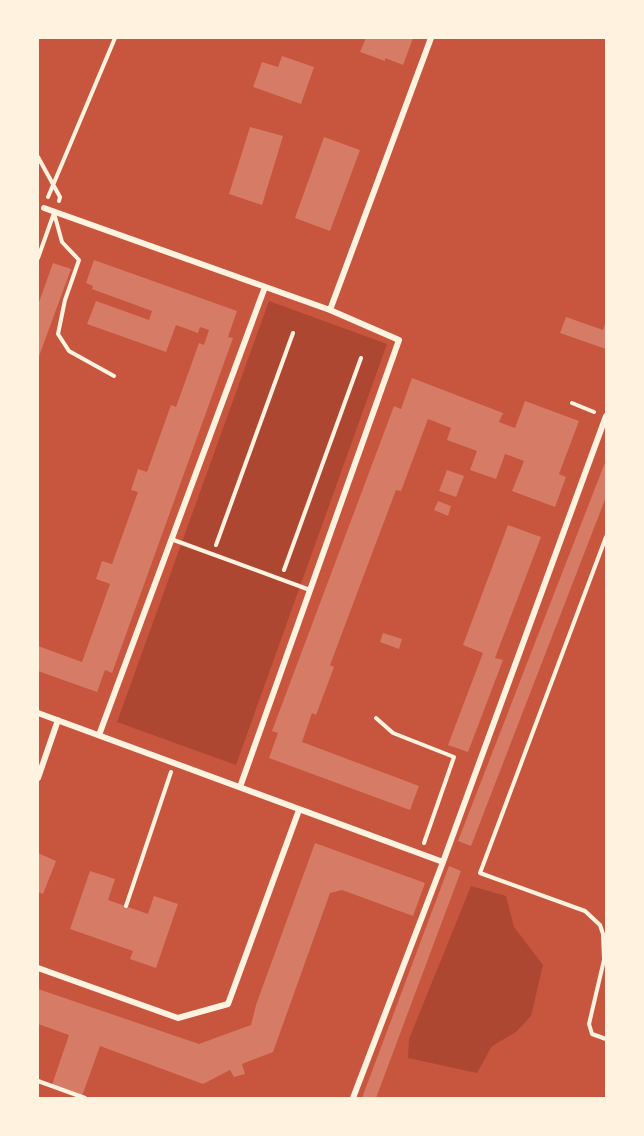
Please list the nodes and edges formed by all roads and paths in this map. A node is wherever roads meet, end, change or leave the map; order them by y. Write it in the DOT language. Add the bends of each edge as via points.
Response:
graph roads {
  1 [pos="115,38"];
  2 [pos="431,38"];
  3 [pos="38,157"];
  4 [pos="53,185"];
  5 [pos="44,208"];
  6 [pos="54,213"];
  7 [pos="38,258"];
  8 [pos="265,287"];
  9 [pos="330,310"];
  10 [pos="293,333"];
  11 [pos="361,358"];
  12 [pos="114,376"];
  13 [pos="572,404"];
  14 [pos="606,416"];
  15 [pos="606,537"];
  16 [pos="171,539"];
  17 [pos="212,554"];
  18 [pos="280,579"];
  19 [pos="310,590"];
  20 [pos="38,712"];
  21 [pos="376,718"];
  22 [pos="58,720"];
  23 [pos="99,735"];
  24 [pos="174,763"];
  25 [pos="38,778"];
  26 [pos="240,787"];
  27 [pos="300,810"];
  28 [pos="420,854"];
  29 [pos="443,862"];
  30 [pos="126,906"];
  31 [pos="38,968"];
  32 [pos="606,1039"];
  33 [pos="38,1082"];
  34 [pos="85,1098"];
  35 [pos="353,1098"];
  1 -- 4 [label="path"];
  2 -- 9 [label="street"];
  3 -- 4 [label="path"];
  4 -- 5 [label="path"];
  4 -- 6 [label="path" via="60,197"];
  5 -- 6 [label="street"];
  6 -- 7 [label="lane"];
  6 -- 8 [label="street"];
  6 -- 12 [label="lane" via="62,242 79,260 58,334 69,351"];
  8 -- 9 [label="street"];
  8 -- 16 [label="street"];
  9 -- 19 [label="street" via="399,340"];
  10 -- 17 [label="path"];
  11 -- 18 [label="path"];
  13 -- 14 [label="path"];
  14 -- 29 [label="street"];
  15 -- 32 [label="path" via="480,873 585,911 600,925 604,960 589,1024 592,1034"];
  16 -- 17 [label="lane"];
  16 -- 23 [label="street"];
  17 -- 18 [label="lane"];
  18 -- 19 [label="lane"];
  19 -- 26 [label="street"];
  20 -- 22 [label="street"];
  21 -- 28 [label="path" via="393,733 454,757"];
  22 -- 23 [label="street"];
  22 -- 25 [label="street"];
  23 -- 24 [label="street"];
  24 -- 26 [label="street"];
  24 -- 30 [label="path"];
  26 -- 27 [label="street"];
  27 -- 28 [label="street"];
  27 -- 31 [label="street" via="228,1004 178,1018"];
  28 -- 29 [label="street"];
  29 -- 35 [label="street"];
  33 -- 34 [label="path"];
}
